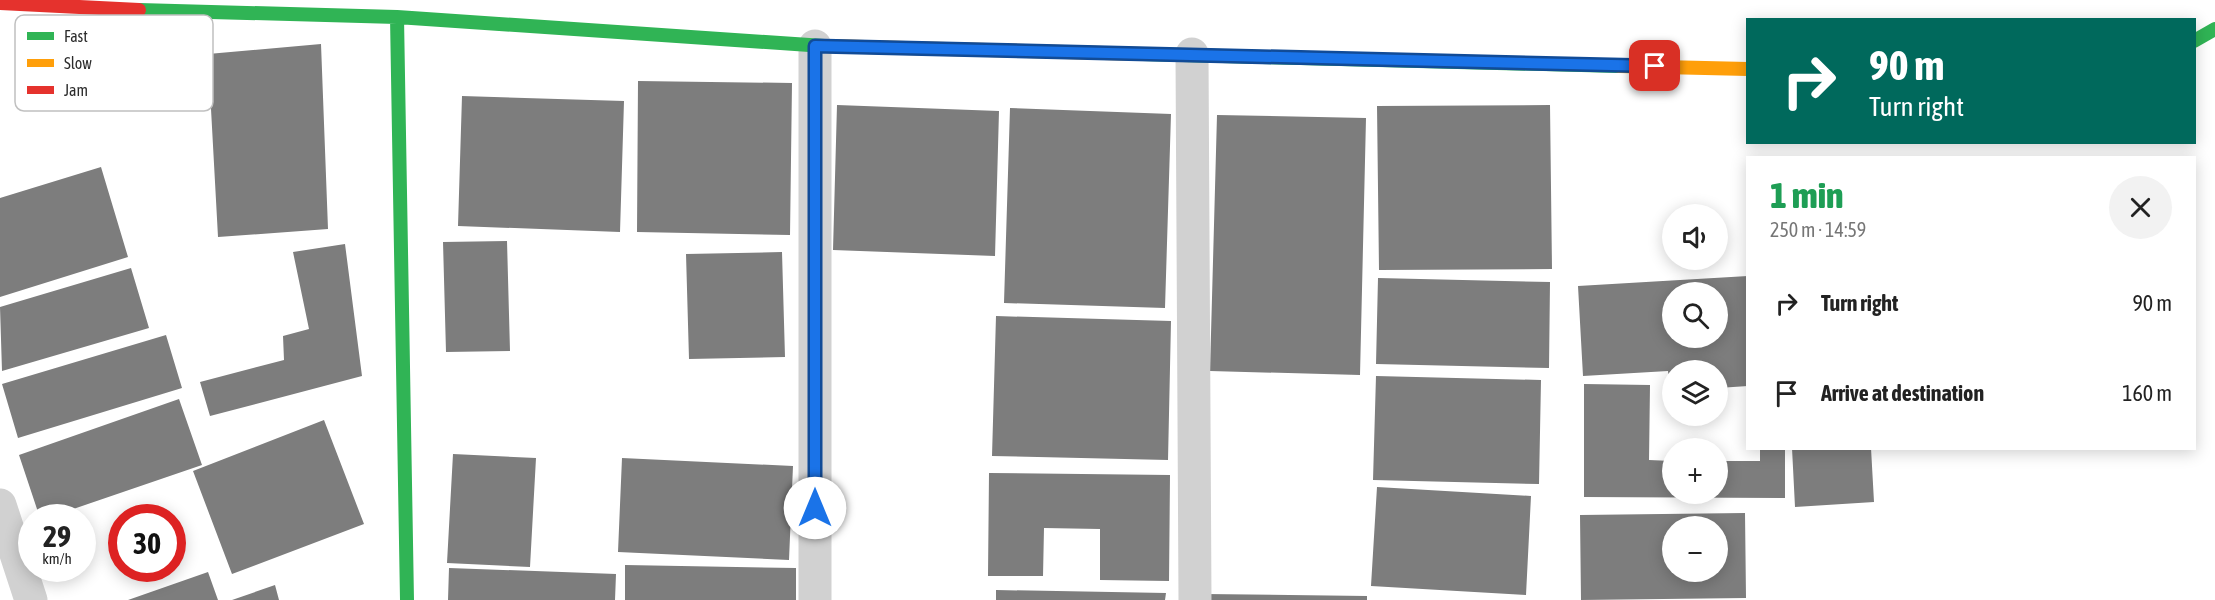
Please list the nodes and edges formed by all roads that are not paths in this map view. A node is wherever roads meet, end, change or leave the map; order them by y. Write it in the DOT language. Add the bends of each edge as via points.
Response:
graph roads {
  1 [pos="0,3"];
  2 [pos="396,17"];
  3 [pos="2215,29"];
  4 [pos="2196,40"];
  5 [pos="815,46"];
  6 [pos="1192,54"];
  7 [pos="1746,69"];
  8 [pos="0,505"];
  9 [pos="31,600"];
  10 [pos="407,600"];
  11 [pos="815,600"];
  12 [pos="1195,600"];
  1 -- 2 [label="street"];
  2 -- 5 [label="street"];
  2 -- 10 [label="street"];
  3 -- 4 [label="street"];
  5 -- 6 [label="street"];
  5 -- 11 [label="street"];
  6 -- 7 [label="street"];
  6 -- 12 [label="street"];
  8 -- 9 [label="street"];
}
